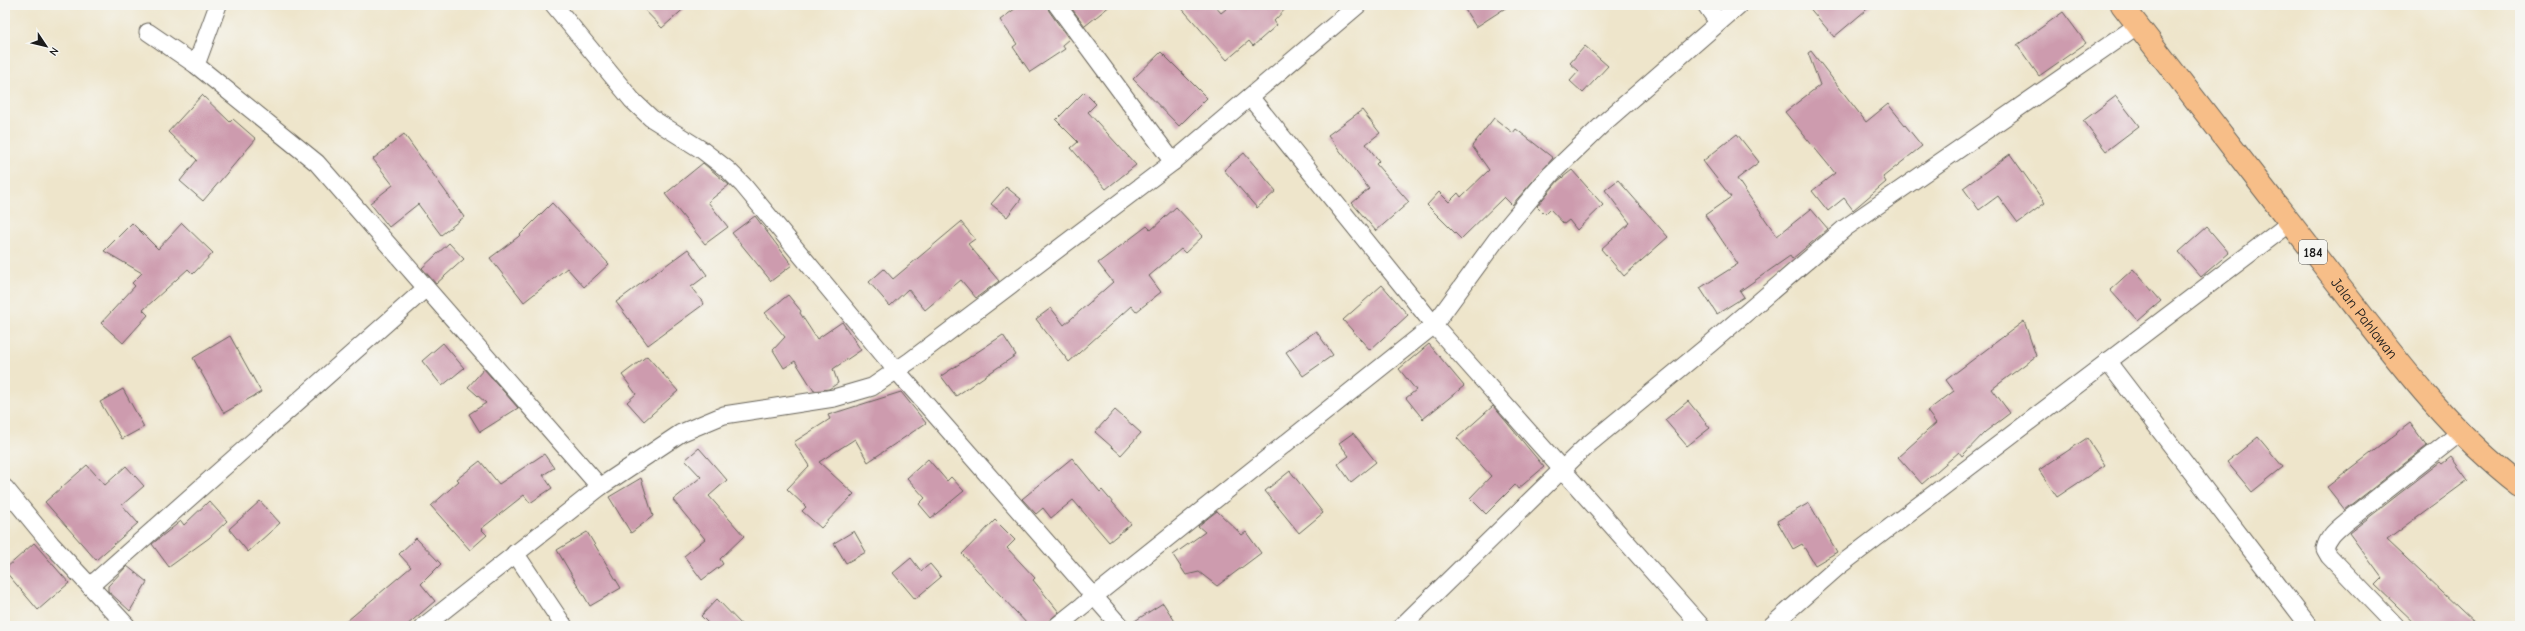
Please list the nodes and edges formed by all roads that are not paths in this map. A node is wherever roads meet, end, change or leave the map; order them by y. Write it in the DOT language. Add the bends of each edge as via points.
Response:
graph roads {
  1 [pos="218,5"];
  2 [pos="554,5"];
  3 [pos="1057,5"];
  4 [pos="1358,5"];
  5 [pos="1706,5"];
  6 [pos="1739,5"];
  7 [pos="2122,5"];
  8 [pos="1718,22"];
  9 [pos="2138,25"];
  10 [pos="148,32"];
  11 [pos="196,65"];
  12 [pos="1250,97"];
  13 [pos="1173,162"];
  14 [pos="2290,222"];
  15 [pos="426,288"];
  16 [pos="1434,325"];
  17 [pos="2107,361"];
  18 [pos="896,370"];
  19 [pos="2461,432"];
  20 [pos="1562,469"];
  21 [pos="2520,485"];
  22 [pos="600,487"];
  23 [pos="5,488"];
  24 [pos="515,553"];
  25 [pos="90,586"];
  26 [pos="1094,596"];
  27 [pos="127,626"];
  28 [pos="424,626"];
  29 [pos="564,626"];
  30 [pos="1057,626"];
  31 [pos="1120,626"];
  32 [pos="1402,626"];
  33 [pos="1701,626"];
  34 [pos="1771,626"];
  35 [pos="2309,626"];
  36 [pos="2396,626"];
  1 -- 11 [label="street"];
  2 -- 18 [label="street" via="632,100 651,118 707,154 743,186"];
  3 -- 13 [label="street"];
  4 -- 12 [label="street"];
  5 -- 8 [label="street"];
  6 -- 8 [label="street"];
  7 -- 9 [label="main road, Jalan Pahlawan / 184"];
  8 -- 16 [label="street" via="1588,138 1552,174 1496,240"];
  9 -- 14 [label="main road, Jalan Pahlawan / 184"];
  9 -- 20 [label="street" via="1845,228"];
  10 -- 11 [label="street"];
  11 -- 15 [label="street" via="316,163"];
  12 -- 13 [label="street"];
  12 -- 16 [label="street"];
  13 -- 18 [label="street"];
  14 -- 17 [label="street"];
  14 -- 19 [label="main road, Jalan Pahlawan / 184" via="2419,387"];
  15 -- 22 [label="street"];
  15 -- 25 [label="street"];
  16 -- 20 [label="street"];
  16 -- 26 [label="street"];
  17 -- 34 [label="street" via="1839,566"];
  17 -- 35 [label="street"];
  18 -- 22 [label="street" via="872,387 834,398 724,415 681,433"];
  18 -- 26 [label="street"];
  19 -- 21 [label="main road, Jalan Pahlawan / 184" via="2489,461"];
  19 -- 36 [label="street" via="2346,522 2326,543 2325,549 2329,556"];
  20 -- 32 [label="street"];
  20 -- 33 [label="street"];
  22 -- 24 [label="street"];
  23 -- 25 [label="street"];
  24 -- 28 [label="street"];
  24 -- 29 [label="street"];
  25 -- 27 [label="street"];
  26 -- 30 [label="street"];
  26 -- 31 [label="street"];
}
